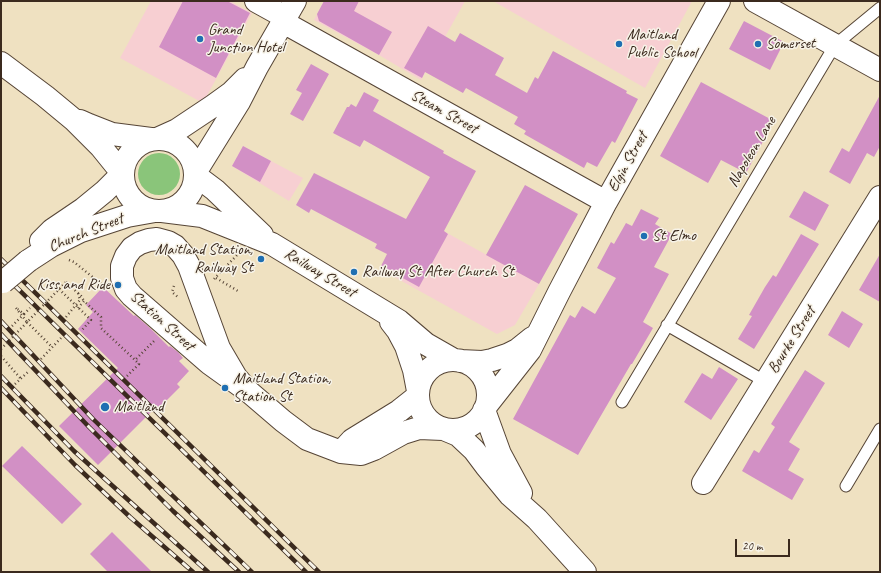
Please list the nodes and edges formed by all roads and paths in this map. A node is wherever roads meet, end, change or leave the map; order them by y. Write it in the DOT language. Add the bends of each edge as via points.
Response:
graph roads {
  1 [pos="256,1"];
  2 [pos="719,1"];
  3 [pos="755,1"];
  4 [pos="880,8"];
  5 [pos="288,13"];
  6 [pos="834,45"];
  7 [pos="1,63"];
  8 [pos="257,66"];
  9 [pos="880,70"];
  10 [pos="56,105"];
  11 [pos="154,139"];
  12 [pos="122,174"];
  13 [pos="195,174"];
  14 [pos="880,197"];
  15 [pos="606,202"];
  16 [pos="158,211"];
  17 [pos="272,244"];
  18 [pos="26,259"];
  19 [pos="66,260"];
  20 [pos="215,278"];
  21 [pos="97,281"];
  22 [pos="2,283"];
  23 [pos="59,289"];
  24 [pos="238,291"];
  25 [pos="78,293"];
  26 [pos="84,300"];
  27 [pos="368,302"];
  28 [pos="30,308"];
  29 [pos="24,314"];
  30 [pos="66,317"];
  31 [pos="27,322"];
  32 [pos="667,325"];
  33 [pos="12,326"];
  34 [pos="542,326"];
  35 [pos="81,331"];
  36 [pos="61,338"];
  37 [pos="52,347"];
  38 [pos="1,349"];
  39 [pos="1,356"];
  40 [pos="41,359"];
  41 [pos="135,360"];
  42 [pos="457,361"];
  43 [pos="28,372"];
  44 [pos="127,376"];
  45 [pos="21,379"];
  46 [pos="766,382"];
  47 [pos="15,384"];
  48 [pos="248,391"];
  49 [pos="418,394"];
  50 [pos="622,402"];
  51 [pos="485,408"];
  52 [pos="445,429"];
  53 [pos="880,429"];
  54 [pos="341,452"];
  55 [pos="703,483"];
  56 [pos="846,486"];
  57 [pos="537,519"];
  58 [pos="585,572"];
  1 -- 5 [label="street, Steam Street"];
  2 -- 15 [label="street, Elgin Street"];
  3 -- 6 [label="street"];
  4 -- 6 [label="lane, Napoleon Lane"];
  5 -- 8 [label="street"];
  5 -- 15 [label="street, Steam Street"];
  6 -- 9 [label="street"];
  6 -- 32 [label="lane, Napoleon Lane"];
  7 -- 10 [label="street"];
  8 -- 11 [label="street" via="219,102 177,130"];
  8 -- 13 [label="street" via="239,102"];
  10 -- 11 [label="street" via="74,118 102,131"];
  10 -- 12 [label="street" via="92,138"];
  11 -- 12 [label="street" via="131,151 126,158"];
  11 -- 13 [label="street" via="171,141 183,148 192,159"];
  12 -- 16 [label="street" via="129,196 140,206"];
  12 -- 18 [label="street, Church Street" via="83,209 52,230"];
  13 -- 16 [label="street" via="188,196 177,206"];
  13 -- 17 [label="street, Railway Street"];
  14 -- 46 [label="street, Bourke Street"];
  15 -- 34 [label="street, Elgin Street"];
  16 -- 17 [label="street, Railway Street" via="202,216"];
  16 -- 18 [label="street, Church Street" via="120,218 81,232"];
  17 -- 27 [label="street, Railway Street"];
  18 -- 22 [label="street, Church Street, bridge"];
  19 -- 21 [label="path" via="74,262"];
  20 -- 24 [label="path"];
  23 -- 25 [label="path, bridge" via="66,282"];
  23 -- 31 [label="path, bridge"];
  23 -- 35 [label="path" via="91,320"];
  25 -- 26 [label="path"];
  25 -- 30 [label="path" via="80,300"];
  27 -- 42 [label="street, Railway Street" via="400,321 430,346"];
  27 -- 49 [label="street, Railway Street" via="398,331 409,355"];
  28 -- 29 [label="path"];
  29 -- 31 [label="path, bridge" via="16,308"];
  29 -- 33 [label="path"];
  31 -- 37 [label="path"];
  31 -- 38 [label="path, bridge"];
  32 -- 46 [label="lane"];
  32 -- 50 [label="lane, Napoleon Lane"];
  34 -- 42 [label="street, Elgin Street" via="527,343 507,355 482,362"];
  34 -- 51 [label="street, Elgin Street" via="530,350"];
  36 -- 37 [label="path"];
  37 -- 40 [label="path"];
  39 -- 45 [label="path"];
  41 -- 44 [label="path" via="139,364"];
  42 -- 49 [label="street" via="439,364 426,372"];
  42 -- 51 [label="street" via="468,364 481,374 488,398"];
  43 -- 45 [label="path"];
  45 -- 47 [label="path"];
  46 -- 55 [label="street, Bourke Street"];
  48 -- 48 [label="street, Station Street" via="209,363 126,289 122,278 122,266 132,248 157,239 175,246 183,255 219,348 236,377"];
  48 -- 54 [label="street, Station Street" via="307,439"];
  49 -- 52 [label="street" via="421,409 428,420"];
  49 -- 54 [label="street" via="399,410 352,440"];
  51 -- 52 [label="street" via="473,424 464,428"];
  51 -- 57 [label="street" via="500,454"];
  52 -- 54 [label="street, Station Street" via="419,428 361,454"];
  52 -- 57 [label="street" via="458,435 474,450 510,495"];
  53 -- 56 [label="lane"];
  57 -- 58 [label="street"];
}
